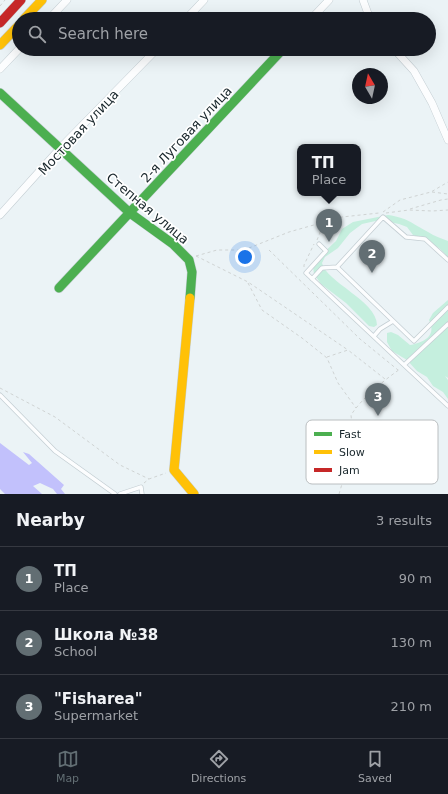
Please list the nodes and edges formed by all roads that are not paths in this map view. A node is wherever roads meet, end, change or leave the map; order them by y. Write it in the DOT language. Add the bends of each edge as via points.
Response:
graph roads {
  1 [pos="21,0"];
  2 [pos="42,0"];
  3 [pos="67,0"];
  4 [pos="204,0"];
  5 [pos="329,0"];
  6 [pos="363,0"];
  7 [pos="31,12"];
  8 [pos="56,12"];
  9 [pos="193,12"];
  10 [pos="318,12"];
  11 [pos="367,12"];
  12 [pos="0,23"];
  13 [pos="12,32"];
  14 [pos="0,45"];
  15 [pos="12,56"];
  16 [pos="150,56"];
  17 [pos="276,56"];
  18 [pos="400,56"];
  19 [pos="0,69"];
  20 [pos="0,93"];
  21 [pos="448,140"];
  22 [pos="61,149"];
  23 [pos="130,213"];
  24 [pos="0,215"];
  25 [pos="319,244"];
  26 [pos="448,260"];
  27 [pos="337,267"];
  28 [pos="312,279"];
  29 [pos="59,288"];
  30 [pos="448,307"];
  31 [pos="393,321"];
  32 [pos="448,324"];
  33 [pos="374,336"];
  34 [pos="404,365"];
  35 [pos="0,395"];
  36 [pos="448,406"];
  37 [pos="115,494"];
  38 [pos="120,494"];
  39 [pos="142,494"];
  40 [pos="194,494"];
  1 -- 12 [label="street"];
  2 -- 7 [label="street"];
  3 -- 8 [label="street"];
  4 -- 9 [label="street"];
  5 -- 10 [label="street"];
  6 -- 11 [label="street"];
  13 -- 14 [label="street"];
  15 -- 19 [label="street"];
  16 -- 22 [label="street, Мостовая улица"];
  17 -- 23 [label="street, 2-я Луговая улица"];
  18 -- 21 [label="street" via="414,72 432,103"];
  20 -- 22 [label="street, Степная улица"];
  22 -- 23 [label="street, Степная улица"];
  22 -- 24 [label="street, Мостовая улица"];
  23 -- 29 [label="street, 2-я Луговая улица"];
  23 -- 40 [label="street, Степная улица" via="173,244 189,260 192,272 174,470"];
  25 -- 28 [label="lane" via="326,251 306,273"];
  26 -- 27 [label="lane" via="424,239 406,237 383,217"];
  27 -- 28 [label="lane" via="322,268"];
  27 -- 31 [label="lane"];
  28 -- 33 [label="lane"];
  30 -- 31 [label="lane" via="414,341"];
  31 -- 33 [label="lane"];
  32 -- 34 [label="lane"];
  33 -- 34 [label="lane"];
  34 -- 36 [label="lane"];
  35 -- 37 [label="lane" via="55,450"];
  38 -- 39 [label="lane" via="141,487"];
}
